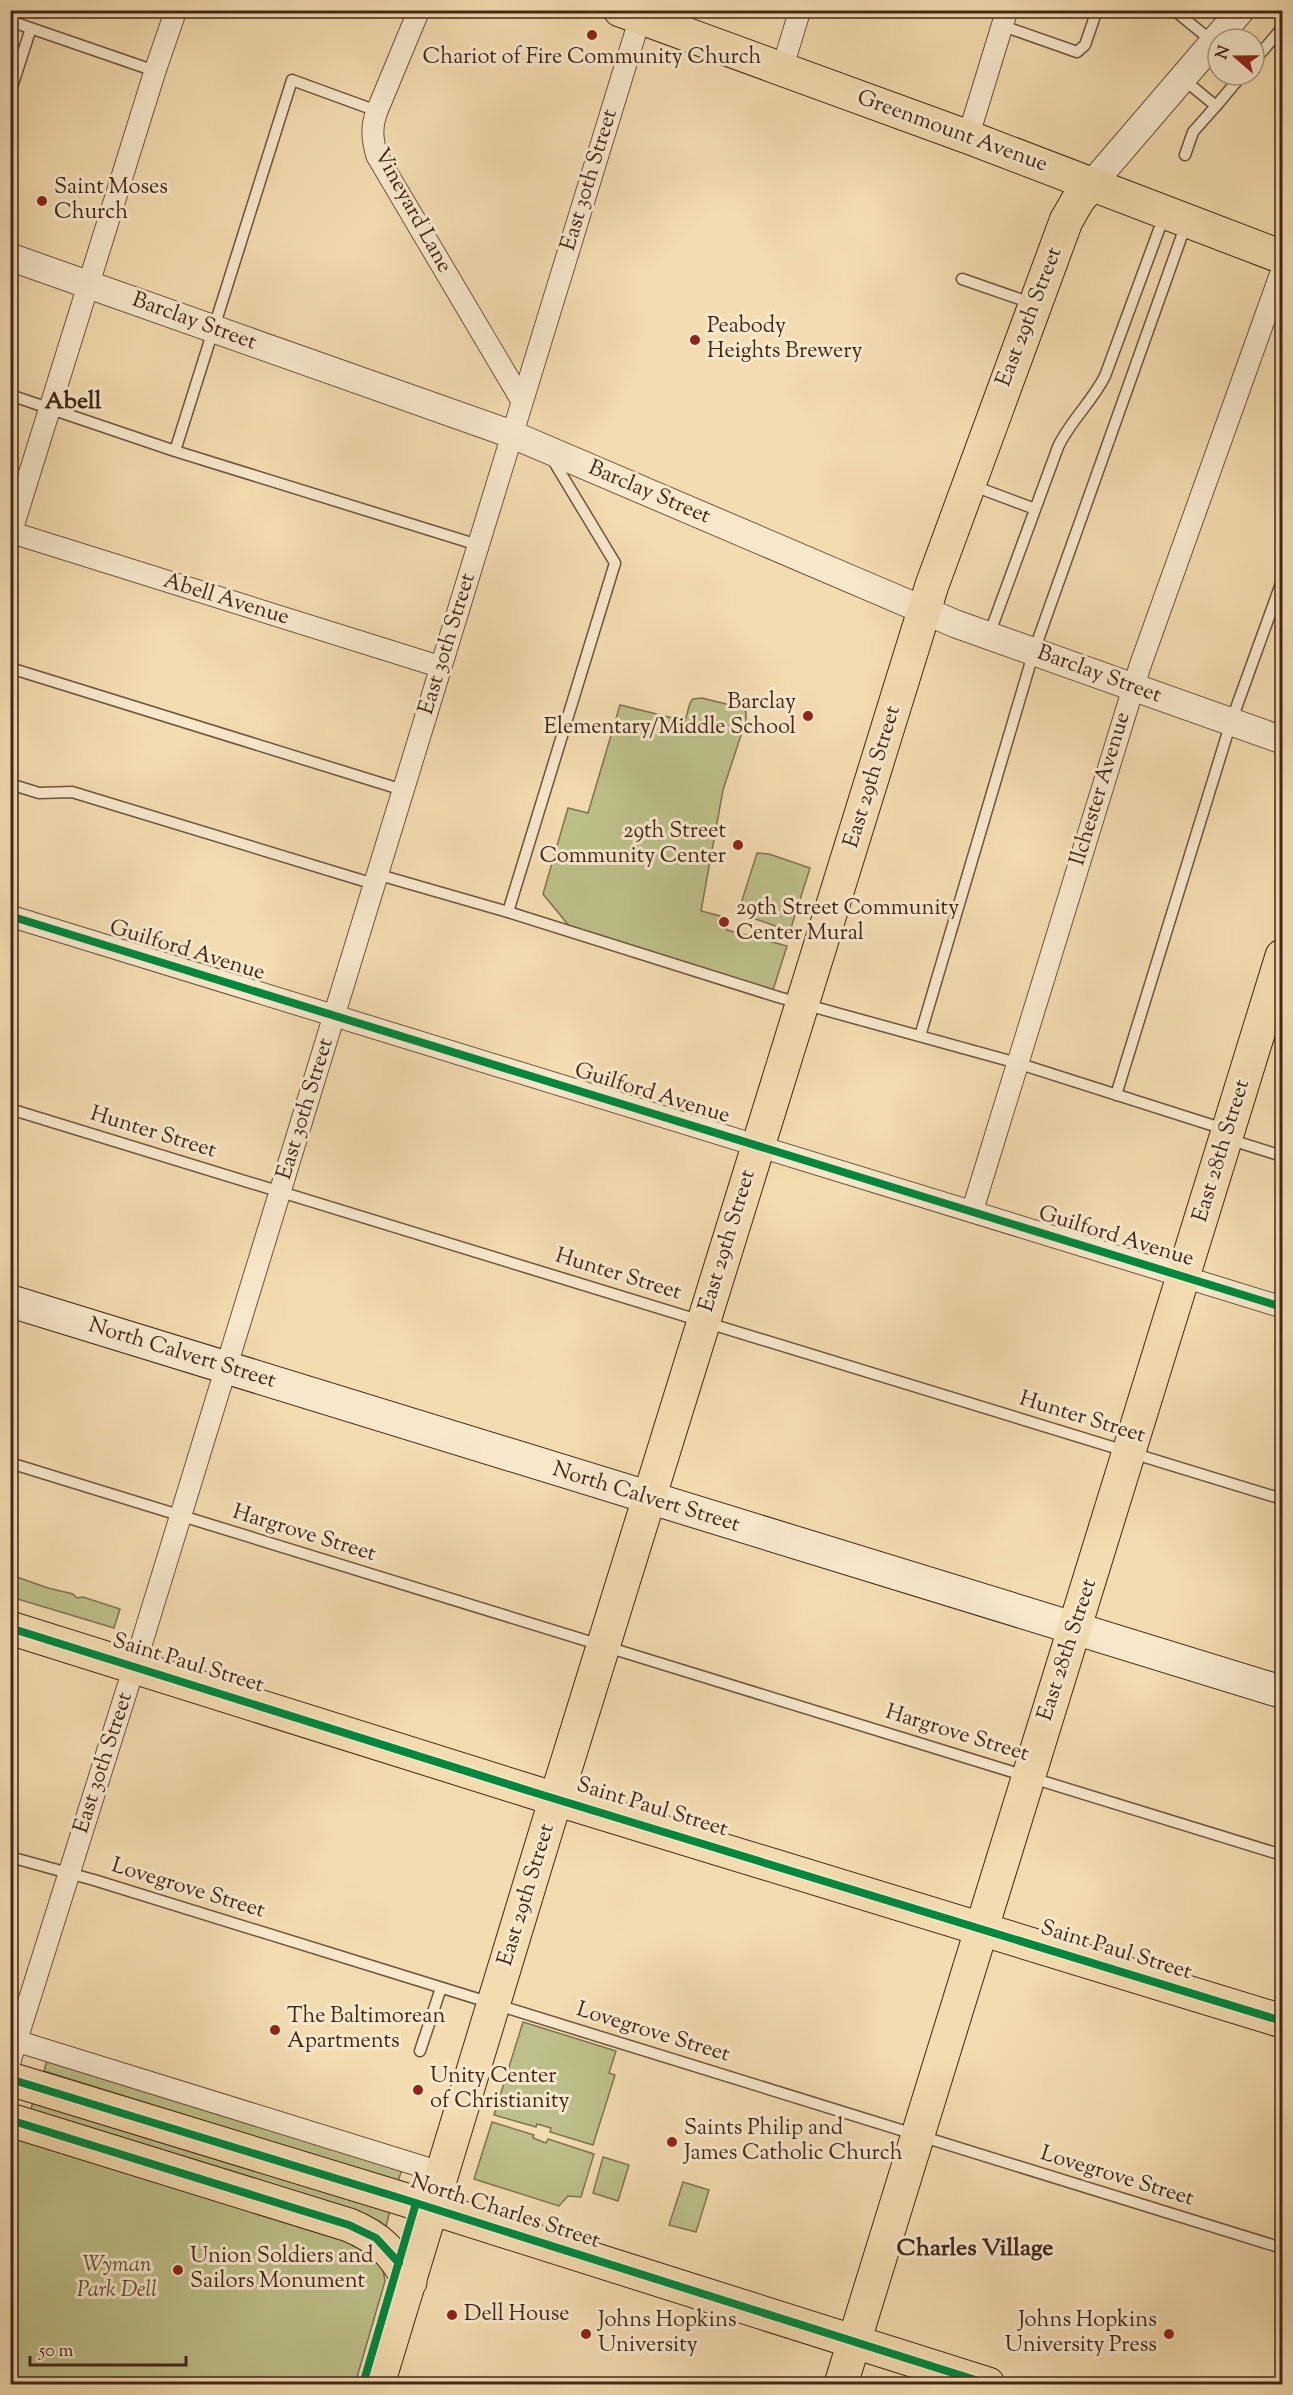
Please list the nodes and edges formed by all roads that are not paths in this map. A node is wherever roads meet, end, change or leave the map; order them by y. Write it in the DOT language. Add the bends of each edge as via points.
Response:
graph roads {
  1 [pos="176,10"];
  2 [pos="419,10"];
  3 [pos="800,10"];
  4 [pos="1097,10"];
  5 [pos="1174,10"];
  6 [pos="1241,10"];
  7 [pos="630,14"];
  8 [pos="1005,18"];
  9 [pos="10,21"];
  10 [pos="1227,27"];
  11 [pos="31,28"];
  12 [pos="1282,28"];
  13 [pos="1206,36"];
  14 [pos="1266,47"];
  15 [pos="1206,52"];
  16 [pos="782,69"];
  17 [pos="154,71"];
  18 [pos="1183,79"];
  19 [pos="1232,87"];
  20 [pos="10,93"];
  21 [pos="1216,106"];
  22 [pos="377,111"];
  23 [pos="968,137"];
  24 [pos="1185,155"];
  25 [pos="1091,185"];
  26 [pos="1177,217"];
  27 [pos="10,257"];
  28 [pos="1282,257"];
  29 [pos="1282,270"];
  30 [pos="962,279"];
  31 [pos="89,285"];
  32 [pos="1034,304"];
  33 [pos="213,329"];
  34 [pos="10,395"];
  35 [pos="522,401"];
  36 [pos="50,408"];
  37 [pos="511,434"];
  38 [pos="545,448"];
  39 [pos="175,451"];
  40 [pos="968,484"];
  41 [pos="1035,509"];
  42 [pos="11,534"];
  43 [pos="478,545"];
  44 [pos="1282,581"];
  45 [pos="924,610"];
  46 [pos="989,635"];
  47 [pos="1034,651"];
  48 [pos="441,667"];
  49 [pos="10,668"];
  50 [pos="1133,687"];
  51 [pos="1231,722"];
  52 [pos="1282,740"];
  53 [pos="10,784"];
  54 [pos="403,790"];
  55 [pos="375,879"];
  56 [pos="508,912"];
  57 [pos="10,916"];
  58 [pos="1282,956"];
  59 [pos="803,1003"];
  60 [pos="334,1015"];
  61 [pos="920,1036"];
  62 [pos="1017,1063"];
  63 [pos="1116,1095"];
  64 [pos="10,1109"];
  65 [pos="1227,1134"];
  66 [pos="758,1146"];
  67 [pos="1282,1156"];
  68 [pos="280,1192"];
  69 [pos="972,1212"];
  70 [pos="1183,1277"];
  71 [pos="10,1301"];
  72 [pos="1282,1307"];
  73 [pos="704,1322"];
  74 [pos="227,1368"];
  75 [pos="1128,1452"];
  76 [pos="10,1463"];
  77 [pos="649,1498"];
  78 [pos="1282,1500"];
  79 [pos="181,1517"];
  80 [pos="10,1628"];
  81 [pos="1075,1628"];
  82 [pos="603,1647"];
  83 [pos="135,1665"];
  84 [pos="1282,1692"];
  85 [pos="1027,1776"];
  86 [pos="556,1798"];
  87 [pos="1282,1855"];
  88 [pos="10,1857"];
  89 [pos="69,1874"];
  90 [pos="981,1928"];
  91 [pos="441,1988"];
  92 [pos="494,2005"];
  93 [pos="1282,2021"];
  94 [pos="13,2047"];
  95 [pos="420,2051"];
  96 [pos="10,2079"];
  97 [pos="10,2120"];
  98 [pos="917,2135"];
  99 [pos="443,2173"];
  100 [pos="432,2208"];
  101 [pos="1282,2248"];
  102 [pos="410,2282"];
  103 [pos="853,2343"];
  104 [pos="378,2385"];
  105 [pos="841,2385"];
  106 [pos="988,2385"];
  1 -- 17 [label="street"];
  2 -- 22 [label="street, Vineyard Lane"];
  3 -- 16 [label="street"];
  4 -- 8 [label="lane" via="1085,45 1077,52"];
  5 -- 13 [label="lane"];
  6 -- 10 [label="street"];
  7 -- 16 [label="main road, Greenmount Avenue"];
  7 -- 35 [label="street, East 30th Street"];
  8 -- 23 [label="street"];
  9 -- 11 [label="lane"];
  11 -- 17 [label="lane"];
  11 -- 20 [label="lane"];
  12 -- 14 [label="lane"];
  15 -- 18 [label="street"];
  16 -- 23 [label="main road, Greenmount Avenue"];
  17 -- 31 [label="street"];
  18 -- 21 [label="lane"];
  18 -- 25 [label="street"];
  19 -- 21 [label="lane"];
  21 -- 24 [label="lane" via="1193,132"];
  22 -- 33 [label="lane" via="292,80"];
  22 -- 35 [label="street, Vineyard Lane" via="372,133 377,156"];
  23 -- 25 [label="main road, Greenmount Avenue"];
  25 -- 26 [label="main road, Greenmount Avenue"];
  25 -- 32 [label="main road, East 29th Street" via="1071,210"];
  26 -- 28 [label="main road, Greenmount Avenue"];
  26 -- 41 [label="lane" via="1105,376 1065,432"];
  26 -- 47 [label="lane"];
  27 -- 31 [label="street, Barclay Street"];
  29 -- 50 [label="street, Ilchester Avenue"];
  30 -- 32 [label="lane"];
  31 -- 33 [label="street, Barclay Street"];
  31 -- 36 [label="street"];
  32 -- 40 [label="main road, East 29th Street"];
  33 -- 37 [label="street, Barclay Street"];
  33 -- 39 [label="lane"];
  34 -- 36 [label="lane"];
  35 -- 37 [label="street, East 30th Street"];
  36 -- 39 [label="lane"];
  36 -- 42 [label="street"];
  37 -- 38 [label="street, Barclay Street"];
  37 -- 43 [label="street, East 30th Street"];
  38 -- 45 [label="street, Barclay Street"];
  38 -- 56 [label="lane" via="615,563"];
  39 -- 43 [label="lane"];
  40 -- 41 [label="lane"];
  40 -- 45 [label="main road, East 29th Street"];
  41 -- 46 [label="lane"];
  42 -- 48 [label="street, Abell Avenue"];
  43 -- 48 [label="street, East 30th Street"];
  44 -- 51 [label="lane"];
  45 -- 46 [label="street, Barclay Street"];
  45 -- 59 [label="main road, East 29th Street"];
  46 -- 47 [label="street, Barclay Street"];
  47 -- 50 [label="street, Barclay Street"];
  47 -- 61 [label="lane"];
  48 -- 54 [label="street, East 30th Street"];
  49 -- 54 [label="lane"];
  50 -- 51 [label="street, Barclay Street"];
  50 -- 62 [label="street, Ilchester Avenue"];
  51 -- 52 [label="street, Barclay Street"];
  51 -- 63 [label="lane"];
  53 -- 55 [label="lane" via="39,793 72,792"];
  54 -- 55 [label="street, East 30th Street"];
  55 -- 56 [label="lane"];
  55 -- 60 [label="street, East 30th Street"];
  56 -- 59 [label="lane"];
  57 -- 60 [label="street, Guilford Avenue"];
  58 -- 65 [label="main road, East 28th Street"];
  59 -- 61 [label="lane"];
  59 -- 66 [label="main road, East 29th Street"];
  60 -- 66 [label="street, Guilford Avenue"];
  60 -- 68 [label="street, East 30th Street"];
  61 -- 62 [label="lane"];
  62 -- 63 [label="lane"];
  62 -- 69 [label="street, Ilchester Avenue"];
  63 -- 65 [label="lane"];
  64 -- 68 [label="lane, Hunter Street"];
  65 -- 67 [label="lane"];
  65 -- 70 [label="main road, East 28th Street"];
  66 -- 69 [label="street, Guilford Avenue"];
  66 -- 73 [label="main road, East 29th Street"];
  68 -- 73 [label="lane, Hunter Street"];
  68 -- 74 [label="street, East 30th Street"];
  69 -- 70 [label="street, Guilford Avenue"];
  70 -- 72 [label="street, Guilford Avenue"];
  70 -- 75 [label="main road, East 28th Street"];
  71 -- 74 [label="main road, North Calvert Street"];
  73 -- 75 [label="lane, Hunter Street"];
  73 -- 77 [label="main road, East 29th Street"];
  74 -- 77 [label="main road, North Calvert Street"];
  74 -- 79 [label="street, East 30th Street"];
  75 -- 78 [label="lane, Hunter Street"];
  75 -- 81 [label="main road, East 28th Street"];
  76 -- 79 [label="lane, Hargrove Street"];
  77 -- 81 [label="main road, North Calvert Street"];
  77 -- 82 [label="main road, East 29th Street"];
  79 -- 82 [label="lane, Hargrove Street"];
  79 -- 83 [label="street, East 30th Street"];
  80 -- 83 [label="main road, Saint Paul Street"];
  81 -- 84 [label="main road, North Calvert Street"];
  81 -- 85 [label="main road, East 28th Street"];
  82 -- 85 [label="lane, Hargrove Street"];
  82 -- 86 [label="main road, East 29th Street"];
  83 -- 86 [label="main road, Saint Paul Street"];
  83 -- 89 [label="street, East 30th Street"];
  85 -- 87 [label="lane, Hargrove Street"];
  85 -- 90 [label="main road, East 28th Street"];
  86 -- 90 [label="main road, Saint Paul Street"];
  86 -- 92 [label="main road, East 29th Street"];
  88 -- 89 [label="lane, Lovegrove Street"];
  89 -- 91 [label="lane, Lovegrove Street"];
  89 -- 94 [label="street, East 30th Street"];
  90 -- 93 [label="main road, Saint Paul Street"];
  90 -- 98 [label="main road, East 28th Street"];
  91 -- 92 [label="lane, Lovegrove Street"];
  91 -- 95 [label="lane"];
  92 -- 98 [label="lane, Lovegrove Street"];
  92 -- 99 [label="main road, East 29th Street"];
  94 -- 99 [label="street, North Charles Street"];
  96 -- 100 [label="main road, North Charles Street"];
  97 -- 102 [label="main road" via="349,2224 388,2249"];
  98 -- 101 [label="lane, Lovegrove Street"];
  98 -- 103 [label="main road, East 28th Street"];
  99 -- 100 [label="main road, East 29th Street"];
  100 -- 102 [label="main road, East 29th Street"];
  100 -- 103 [label="main road, North Charles Street"];
  102 -- 104 [label="main road, East 29th Street"];
  103 -- 105 [label="main road, East 28th Street"];
  103 -- 106 [label="main road, North Charles Street"];
}
